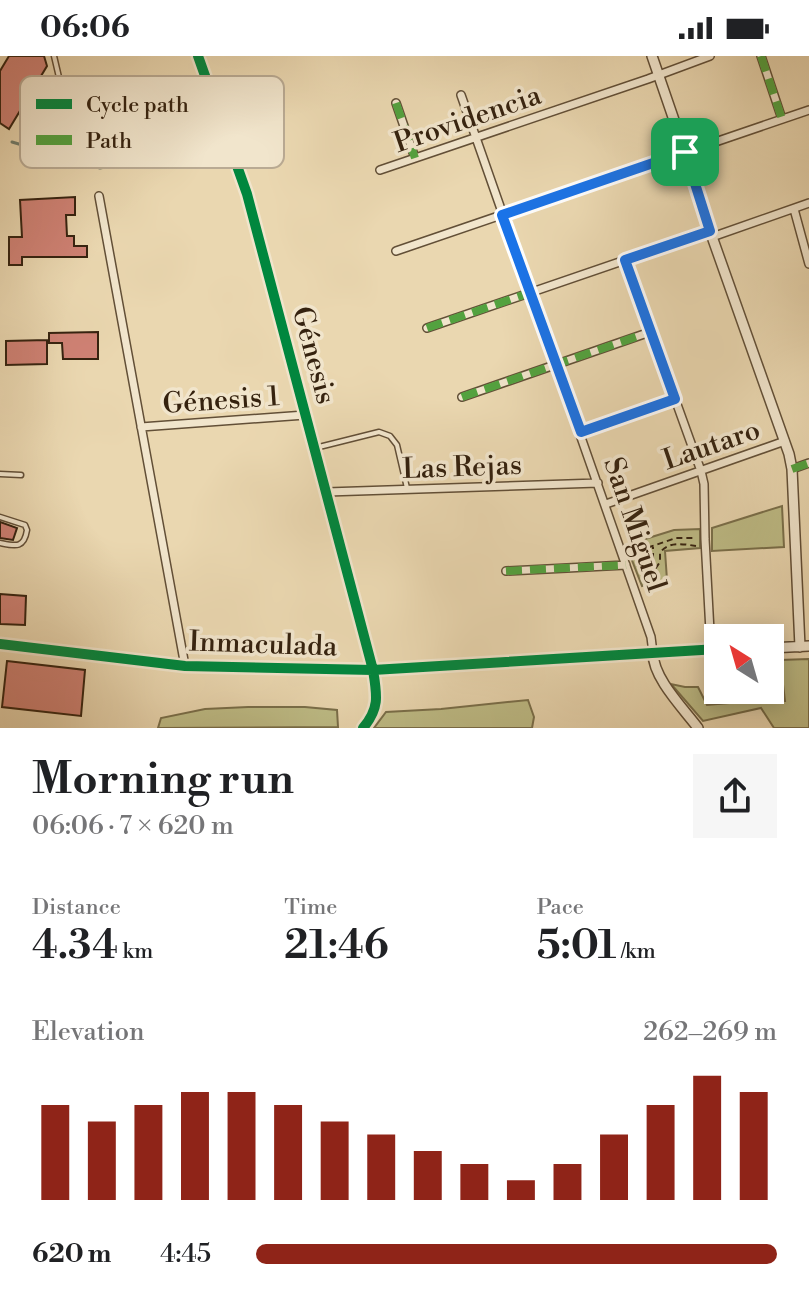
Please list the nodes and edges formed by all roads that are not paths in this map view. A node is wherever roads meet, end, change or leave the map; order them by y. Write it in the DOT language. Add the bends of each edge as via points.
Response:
graph roads {
  1 [pos="54,56"];
  2 [pos="198,56"];
  3 [pos="652,56"];
  4 [pos="710,56"];
  5 [pos="761,56"];
  6 [pos="658,75"];
  7 [pos="59,76"];
  8 [pos="205,76"];
  9 [pos="461,95"];
  10 [pos="396,103"];
  11 [pos="809,110"];
  12 [pos="782,119"];
  13 [pos="476,138"];
  14 [pos="685,152"];
  15 [pos="415,158"];
  16 [pos="238,168"];
  17 [pos="380,170"];
  18 [pos="99,196"];
  19 [pos="809,203"];
  20 [pos="794,209"];
  21 [pos="502,215"];
  22 [pos="711,234"];
  23 [pos="396,251"];
  24 [pos="625,260"];
  25 [pos="809,264"];
  26 [pos="529,293"];
  27 [pos="427,328"];
  28 [pos="650,332"];
  29 [pos="556,365"];
  30 [pos="462,397"];
  31 [pos="675,399"];
  32 [pos="305,415"];
  33 [pos="141,427"];
  34 [pos="581,432"];
  35 [pos="785,441"];
  36 [pos="315,448"];
  37 [pos="809,463"];
  38 [pos="792,469"];
  39 [pos="701,471"];
  40 [pos="0,474"];
  41 [pos="21,475"];
  42 [pos="598,483"];
  43 [pos="408,490"];
  44 [pos="327,492"];
  45 [pos="606,504"];
  46 [pos="0,517"];
  47 [pos="0,543"];
  48 [pos="625,560"];
  49 [pos="506,571"];
  50 [pos="713,624"];
  51 [pos="0,644"];
  52 [pos="804,646"];
  53 [pos="784,647"];
  54 [pos="704,651"];
  55 [pos="653,653"];
  56 [pos="185,666"];
  57 [pos="373,670"];
  58 [pos="363,728"];
  59 [pos="698,728"];
  1 -- 7 [label="lane"];
  2 -- 8 [label="street, Génesis"];
  3 -- 6 [label="street"];
  4 -- 6 [label="street, Providencia"];
  5 -- 12 [label="street"];
  6 -- 13 [label="street, Providencia"];
  6 -- 14 [label="street"];
  9 -- 13 [label="street, San Miguel"];
  10 -- 15 [label="street"];
  11 -- 12 [label="street"];
  12 -- 14 [label="street"];
  13 -- 15 [label="street, Providencia"];
  13 -- 21 [label="street, San Miguel"];
  14 -- 21 [label="street"];
  14 -- 22 [label="street"];
  15 -- 17 [label="street, Providencia"];
  16 -- 32 [label="street, Génesis"];
  18 -- 33 [label="street, Inmaculada"];
  19 -- 20 [label="street"];
  20 -- 22 [label="street"];
  20 -- 25 [label="street"];
  21 -- 23 [label="street"];
  21 -- 26 [label="street, San Miguel"];
  22 -- 24 [label="street"];
  22 -- 35 [label="street"];
  24 -- 26 [label="street"];
  24 -- 28 [label="street"];
  26 -- 27 [label="street"];
  26 -- 29 [label="street, San Miguel"];
  28 -- 29 [label="street"];
  28 -- 31 [label="street"];
  29 -- 30 [label="street"];
  29 -- 34 [label="street, San Miguel"];
  31 -- 34 [label="street"];
  31 -- 39 [label="street"];
  32 -- 33 [label="street, Génesis 1"];
  32 -- 36 [label="street, Génesis"];
  33 -- 56 [label="street, Inmaculada"];
  34 -- 42 [label="street, San Miguel"];
  35 -- 38 [label="street"];
  35 -- 39 [label="street, Lautaro"];
  36 -- 43 [label="lane" via="379,432 390,436"];
  36 -- 44 [label="street, Génesis"];
  37 -- 38 [label="street"];
  38 -- 52 [label="street"];
  39 -- 45 [label="street, Lautaro"];
  39 -- 50 [label="street"];
  40 -- 41 [label="lane"];
  42 -- 43 [label="street, Las Rejas"];
  42 -- 45 [label="street, San Miguel"];
  43 -- 44 [label="street, Las Rejas"];
  44 -- 57 [label="street, Génesis"];
  45 -- 48 [label="street, San Miguel"];
  46 -- 47 [label="lane" via="27,530 19,545"];
  48 -- 49 [label="street"];
  48 -- 55 [label="street, San Miguel"];
  51 -- 56 [label="street, Inmaculada"];
  52 -- 53 [label="street"];
  54 -- 55 [label="street, Inmaculada"];
  55 -- 57 [label="street, Inmaculada"];
  55 -- 59 [label="street" via="658,675"];
  56 -- 57 [label="street, Inmaculada"];
  57 -- 58 [label="street, Génesis" via="376,705"];
}
